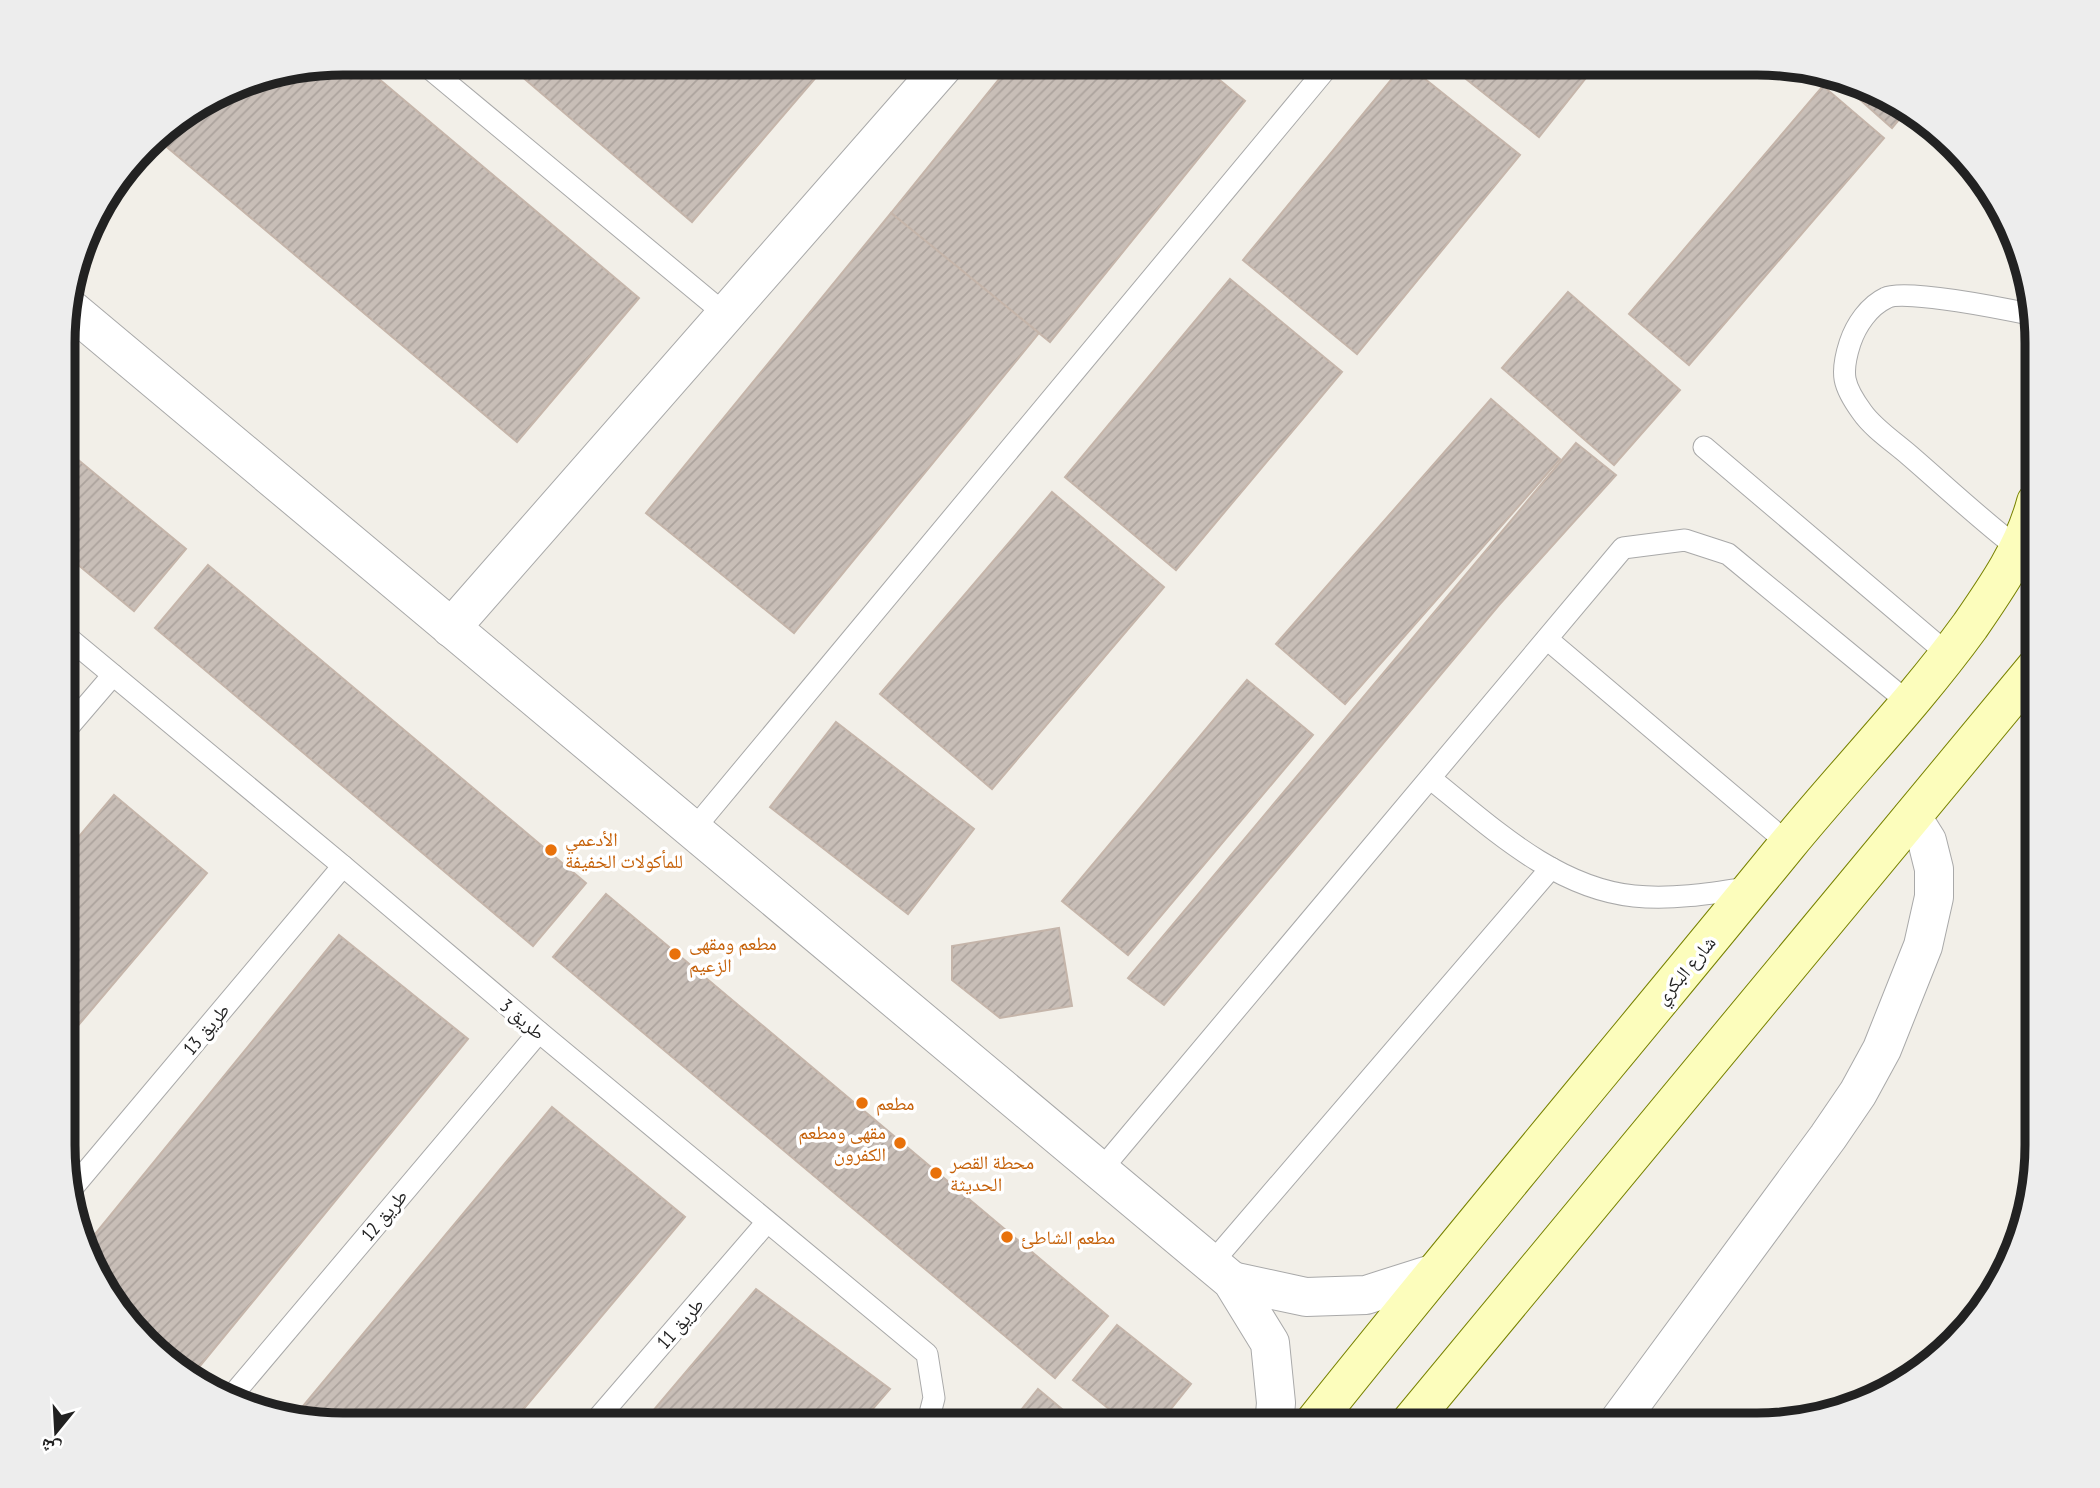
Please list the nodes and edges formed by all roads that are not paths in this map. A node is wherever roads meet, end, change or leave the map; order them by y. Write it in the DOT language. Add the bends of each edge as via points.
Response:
graph roads {
  1 [pos="437,75"];
  2 [pos="923,75"];
  3 [pos="1321,75"];
  4 [pos="2023,313"];
  5 [pos="77,314"];
  6 [pos="725,314"];
  7 [pos="1704,447"];
  8 [pos="2025,532"];
  9 [pos="2019,549"];
  10 [pos="452,628"];
  11 [pos="1548,639"];
  12 [pos="75,643"];
  13 [pos="1949,655"];
  14 [pos="113,675"];
  15 [pos="2025,680"];
  16 [pos="1909,703"];
  17 [pos="75,719"];
  18 [pos="1432,779"];
  19 [pos="1912,817"];
  20 [pos="692,830"];
  21 [pos="1789,844"];
  22 [pos="343,866"];
  23 [pos="1551,868"];
  24 [pos="1755,887"];
  25 [pos="539,1032"];
  26 [pos="1100,1171"];
  27 [pos="78,1181"];
  28 [pos="767,1222"];
  29 [pos="1222,1273"];
  30 [pos="1432,1274"];
  31 [pos="236,1390"];
  32 [pos="602,1413"];
  33 [pos="930,1413"];
  34 [pos="1275,1413"];
  35 [pos="1322,1413"];
  36 [pos="1418,1413"];
  37 [pos="1625,1413"];
  1 -- 6 [label="lane"];
  2 -- 6 [label="street"];
  3 -- 20 [label="lane"];
  4 -- 9 [label="lane" via="1888,296 1854,332 1845,359 1845,384 1863,415"];
  5 -- 10 [label="street"];
  6 -- 10 [label="street"];
  7 -- 13 [label="lane"];
  8 -- 9 [label="main road, شارع البكري"];
  9 -- 13 [label="main road, شارع البكري"];
  10 -- 20 [label="street"];
  11 -- 16 [label="lane" via="1623,548 1685,540 1728,554"];
  11 -- 18 [label="lane"];
  11 -- 21 [label="lane"];
  12 -- 14 [label="lane, طريق 3"];
  13 -- 16 [label="main road, شارع البكري"];
  14 -- 17 [label="lane"];
  14 -- 22 [label="lane, طريق 3"];
  15 -- 19 [label="main road"];
  16 -- 21 [label="main road, شارع البكري"];
  18 -- 23 [label="lane" via="1520,850"];
  18 -- 26 [label="lane"];
  19 -- 36 [label="main road"];
  19 -- 37 [label="street" via="1927,841 1934,897 1923,946 1882,1049 1828,1137"];
  20 -- 26 [label="street"];
  21 -- 24 [label="main road, شارع البكري"];
  22 -- 25 [label="lane, طريق 3"];
  22 -- 27 [label="lane, طريق 13"];
  23 -- 24 [label="lane" via="1574,881 1633,896 1693,896"];
  23 -- 29 [label="lane"];
  24 -- 30 [label="main road, شارع البكري"];
  25 -- 28 [label="lane, طريق 3"];
  25 -- 31 [label="lane, طريق 12"];
  26 -- 29 [label="street"];
  28 -- 32 [label="lane, طريق 11"];
  28 -- 33 [label="lane, طريق 3" via="927,1354 934,1398"];
  29 -- 30 [label="street" via="1306,1297 1366,1295"];
  29 -- 34 [label="street" via="1270,1343"];
  30 -- 35 [label="main road, شارع البكري"];
}
